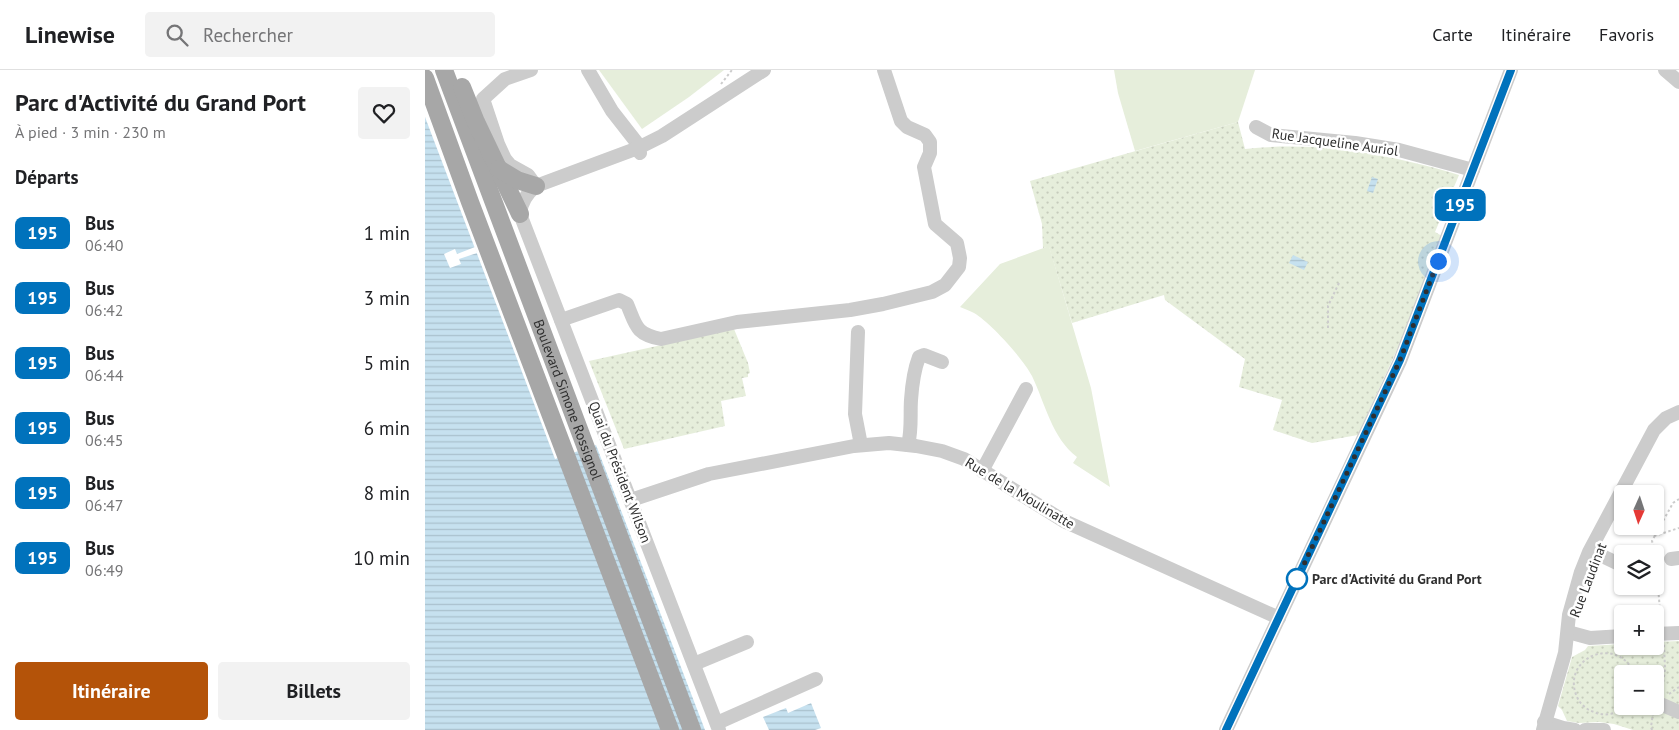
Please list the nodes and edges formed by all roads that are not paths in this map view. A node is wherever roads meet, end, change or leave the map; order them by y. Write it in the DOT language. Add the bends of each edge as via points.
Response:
graph roads {
  1 [pos="444,70"];
  2 [pos="456,70"];
  3 [pos="531,70"];
  4 [pos="588,70"];
  5 [pos="764,70"];
  6 [pos="884,70"];
  7 [pos="1511,70"];
  8 [pos="1665,70"];
  9 [pos="425,78"];
  10 [pos="1679,82"];
  11 [pos="1255,127"];
  12 [pos="639,151"];
  13 [pos="499,169"];
  14 [pos="1473,170"];
  15 [pos="536,186"];
  16 [pos="519,214"];
  17 [pos="561,320"];
  18 [pos="858,332"];
  19 [pos="942,362"];
  20 [pos="1026,389"];
  21 [pos="1679,412"];
  22 [pos="1679,419"];
  23 [pos="861,445"];
  24 [pos="908,445"];
  25 [pos="982,471"];
  26 [pos="1632,485"];
  27 [pos="631,500"];
  28 [pos="1614,519"];
  29 [pos="1596,553"];
  30 [pos="1614,562"];
  31 [pos="1279,618"];
  32 [pos="1568,632"];
  33 [pos="1664,633"];
  34 [pos="1679,633"];
  35 [pos="1614,637"];
  36 [pos="747,642"];
  37 [pos="694,664"];
  38 [pos="817,679"];
  39 [pos="1664,701"];
  40 [pos="1679,712"];
  41 [pos="718,726"];
  42 [pos="1543,726"];
  43 [pos="670,730"];
  44 [pos="691,730"];
  45 [pos="1226,730"];
  46 [pos="1575,730"];
  47 [pos="1585,730"];
  48 [pos="1604,730"];
  1 -- 44 [label="main road, Boulevard Simone Rossignol"];
  2 -- 13 [label="main road"];
  3 -- 15 [label="street" via="505,79 483,99 505,159 528,175"];
  4 -- 12 [label="street" via="613,112 637,142"];
  5 -- 12 [label="street"];
  6 -- 17 [label="street" via="901,121 925,135 930,142 930,153 924,167 935,224 957,242 960,258 959,267 945,285 932,292 883,304 737,322 661,339 640,331 627,304 619,300"];
  7 -- 14 [label="street"];
  8 -- 10 [label="street"];
  9 -- 43 [label="main road, Boulevard Simone Rossignol"];
  11 -- 14 [label="street, Rue Jacqueline Auriol" via="1271,135 1399,150"];
  12 -- 15 [label="street"];
  13 -- 15 [label="main road"];
  13 -- 16 [label="main road"];
  14 -- 31 [label="street" via="1400,360"];
  15 -- 16 [label="street" via="524,198"];
  16 -- 17 [label="street, Quai du Président Wilson"];
  17 -- 27 [label="street, Quai du Président Wilson"];
  18 -- 23 [label="street" via="855,414"];
  19 -- 24 [label="street" via="919,356 915,367"];
  20 -- 25 [label="street"];
  21 -- 32 [label="street, Rue Laudinat" via="1666,418 1654,430 1589,552 1569,615"];
  22 -- 26 [label="street" via="1659,433"];
  23 -- 24 [label="street, Rue de la Moulinatte"];
  23 -- 27 [label="street, Rue de la Moulinatte" via="709,474"];
  24 -- 25 [label="street, Rue de la Moulinatte" via="964,459"];
  25 -- 31 [label="street, Rue de la Moulinatte" via="1064,521"];
  27 -- 37 [label="street, Quai du Président Wilson"];
  28 -- 29 [label="street, Rue Laudinat"];
  29 -- 30 [label="street"];
  29 -- 32 [label="street, Rue Laudinat"];
  31 -- 45 [label="street"];
  32 -- 35 [label="street" via="1590,638"];
  32 -- 42 [label="street, Rue Laudinat"];
  33 -- 34 [label="street"];
  36 -- 37 [label="street"];
  37 -- 41 [label="street, Quai du Président Wilson"];
  38 -- 41 [label="street"];
  39 -- 40 [label="street"];
  42 -- 46 [label="street"];
  47 -- 48 [label="street"];
}
